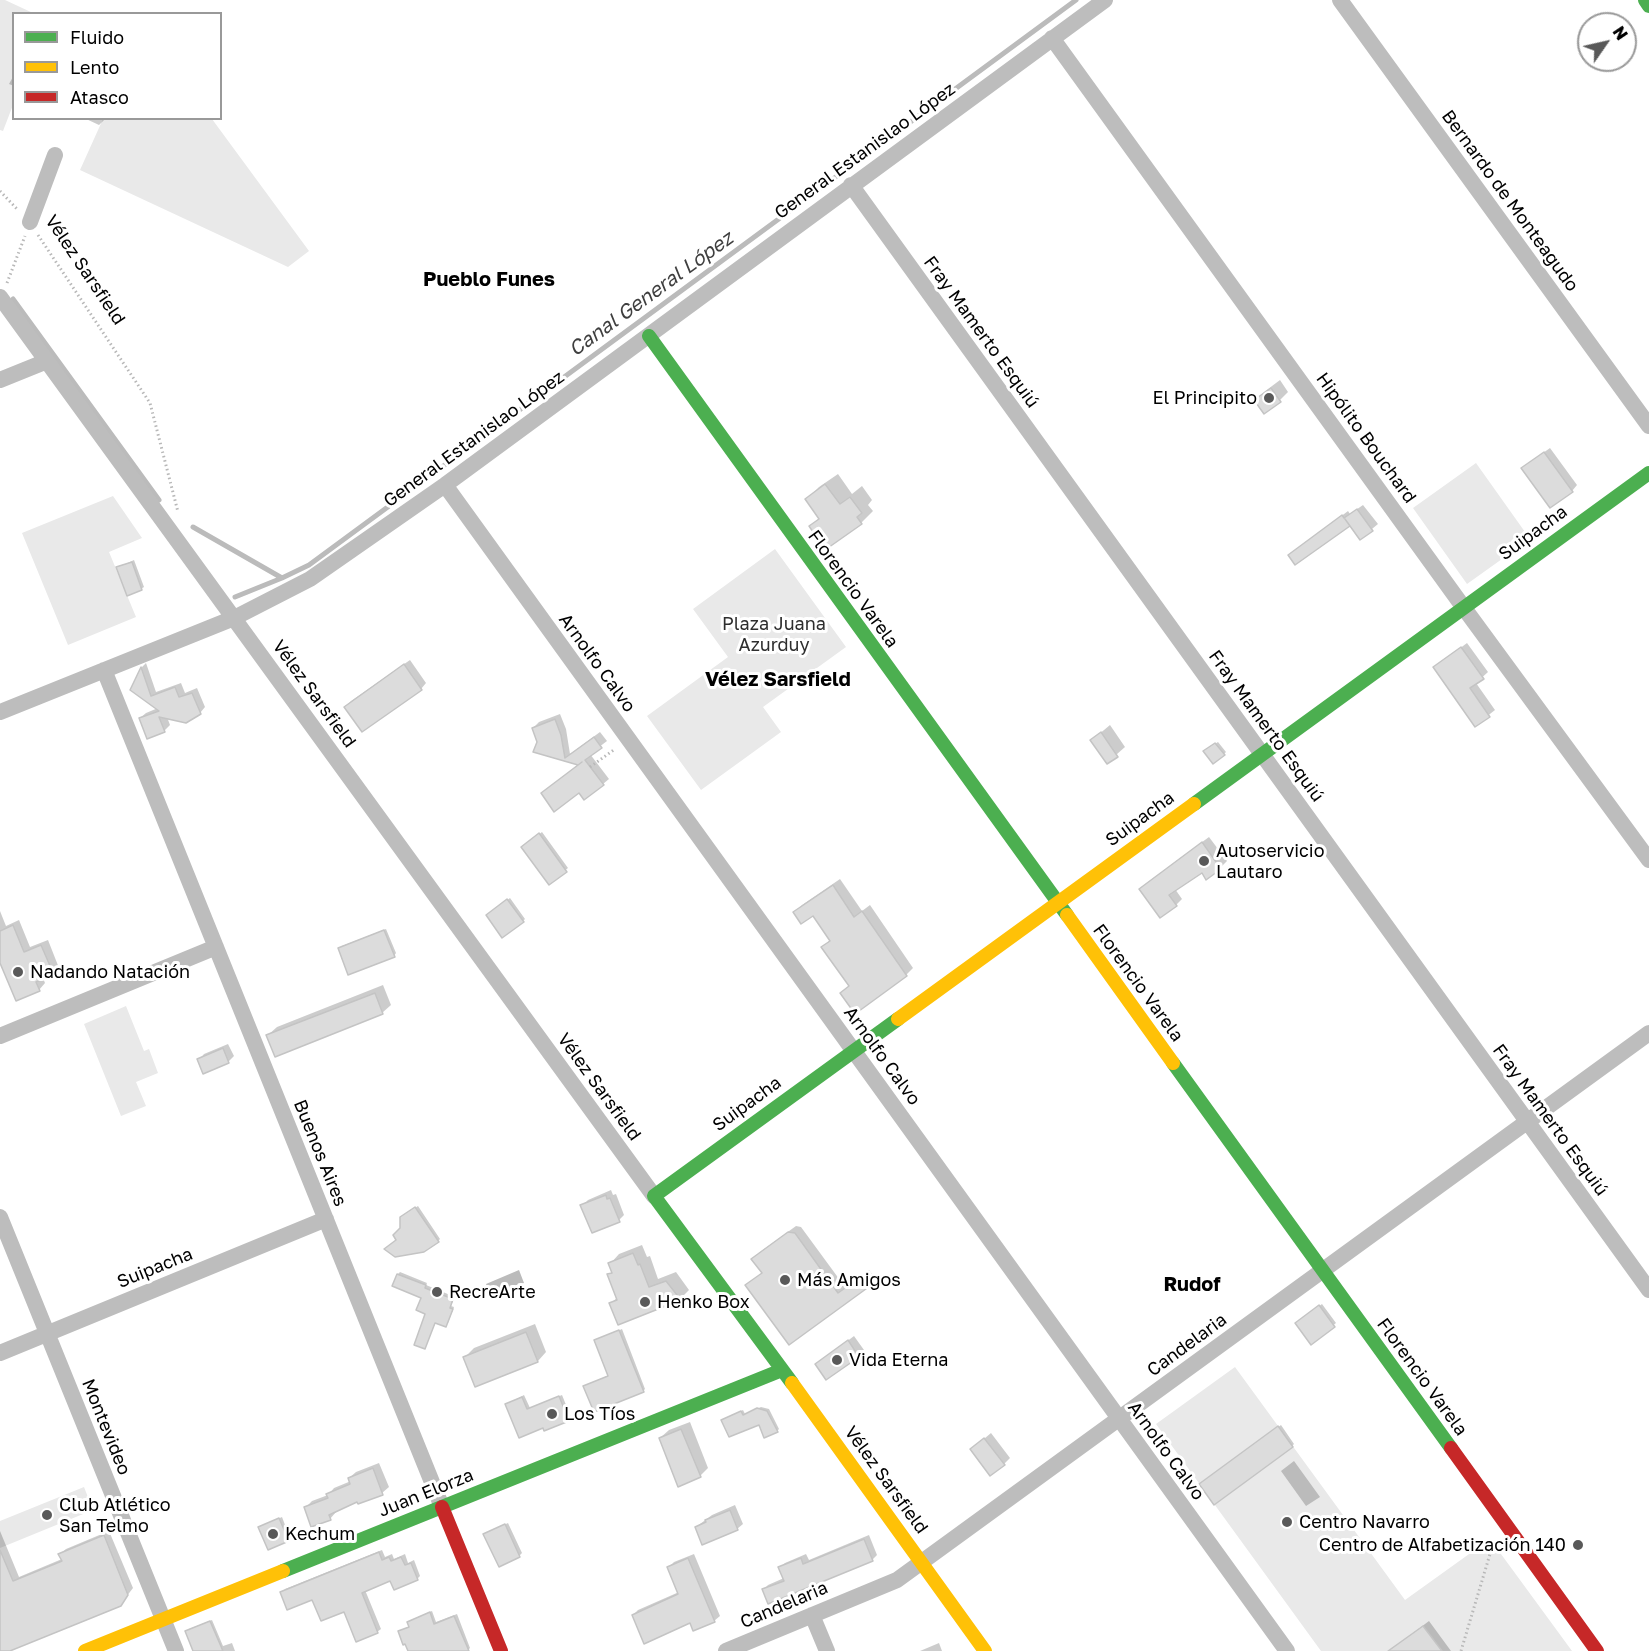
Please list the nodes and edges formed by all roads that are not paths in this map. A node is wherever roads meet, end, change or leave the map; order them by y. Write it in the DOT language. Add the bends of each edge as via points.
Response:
graph roads {
  1 [pos="1105,0"];
  2 [pos="1340,0"];
  3 [pos="1645,0"];
  4 [pos="1649,6"];
  5 [pos="1052,38"];
  6 [pos="55,155"];
  7 [pos="851,185"];
  8 [pos="30,222"];
  9 [pos="1,298"];
  10 [pos="649,336"];
  11 [pos="46,361"];
  12 [pos="0,380"];
  13 [pos="1649,426"];
  14 [pos="1649,473"];
  15 [pos="445,485"];
  16 [pos="1464,608"];
  17 [pos="234,618"];
  18 [pos="104,670"];
  19 [pos="0,712"];
  20 [pos="1262,754"];
  21 [pos="1649,860"];
  22 [pos="1057,903"];
  23 [pos="216,947"];
  24 [pos="1649,1033"];
  25 [pos="0,1036"];
  26 [pos="854,1051"];
  27 [pos="1527,1121"];
  28 [pos="654,1196"];
  29 [pos="0,1217"];
  30 [pos="326,1219"];
  31 [pos="1322,1270"];
  32 [pos="1649,1290"];
  33 [pos="47,1334"];
  34 [pos="0,1353"];
  35 [pos="782,1370"];
  36 [pos="1119,1418"];
  37 [pos="442,1507"];
  38 [pos="921,1562"];
  39 [pos="812,1615"];
  40 [pos="163,1619"];
  41 [pos="85,1651"];
  42 [pos="176,1651"];
  43 [pos="501,1651"];
  44 [pos="726,1651"];
  45 [pos="827,1651"];
  46 [pos="985,1651"];
  47 [pos="1287,1651"];
  48 [pos="1597,1651"];
  1 -- 5 [label="street, General Estanislao López"];
  2 -- 13 [label="street, Bernardo de Monteagudo"];
  3 -- 4 [label="main road"];
  5 -- 7 [label="street, General Estanislao López"];
  5 -- 16 [label="street, Hipólito Bouchard"];
  6 -- 8 [label="street"];
  7 -- 10 [label="street, General Estanislao López"];
  7 -- 20 [label="street, Fray Mamerto Esquiú"];
  9 -- 11 [label="street, Vélez Sarsfield"];
  10 -- 15 [label="street, General Estanislao López"];
  10 -- 22 [label="main road, Florencio Varela"];
  11 -- 12 [label="street"];
  11 -- 17 [label="street, Vélez Sarsfield"];
  14 -- 16 [label="main road, Suipacha"];
  15 -- 17 [label="street, General Estanislao López" via="310,579"];
  15 -- 26 [label="street, Arnolfo Calvo"];
  16 -- 20 [label="main road, Suipacha"];
  16 -- 21 [label="street, Hipólito Bouchard"];
  17 -- 18 [label="street, General Estanislao López"];
  17 -- 28 [label="street, Vélez Sarsfield"];
  18 -- 19 [label="street, General Estanislao López"];
  18 -- 23 [label="street, Buenos Aires"];
  20 -- 22 [label="main road, Suipacha"];
  20 -- 27 [label="street, Fray Mamerto Esquiú"];
  22 -- 26 [label="main road, Suipacha"];
  22 -- 31 [label="main road, Florencio Varela"];
  23 -- 25 [label="street"];
  23 -- 30 [label="street, Buenos Aires"];
  24 -- 27 [label="street, Candelaria"];
  26 -- 28 [label="main road, Suipacha"];
  26 -- 36 [label="street, Arnolfo Calvo"];
  27 -- 31 [label="street, Candelaria"];
  27 -- 32 [label="street, Fray Mamerto Esquiú"];
  28 -- 35 [label="main road, Vélez Sarsfield"];
  29 -- 33 [label="street, Montevideo"];
  30 -- 33 [label="street, Suipacha"];
  30 -- 37 [label="street, Buenos Aires"];
  31 -- 36 [label="street, Candelaria"];
  31 -- 48 [label="main road, Florencio Varela"];
  33 -- 34 [label="street, Suipacha"];
  33 -- 40 [label="street, Montevideo"];
  35 -- 37 [label="main road, Juan Elorza"];
  35 -- 38 [label="main road, Vélez Sarsfield"];
  36 -- 38 [label="street, Candelaria"];
  36 -- 47 [label="street, Arnolfo Calvo"];
  37 -- 40 [label="main road, Juan Elorza"];
  37 -- 43 [label="main road, Buenos Aires"];
  38 -- 39 [label="street, Candelaria" via="897,1580"];
  38 -- 46 [label="main road, Vélez Sarsfield"];
  39 -- 44 [label="street, Candelaria"];
  39 -- 45 [label="street"];
  40 -- 41 [label="main road, Juan Elorza"];
  40 -- 42 [label="street, Montevideo"];
}
